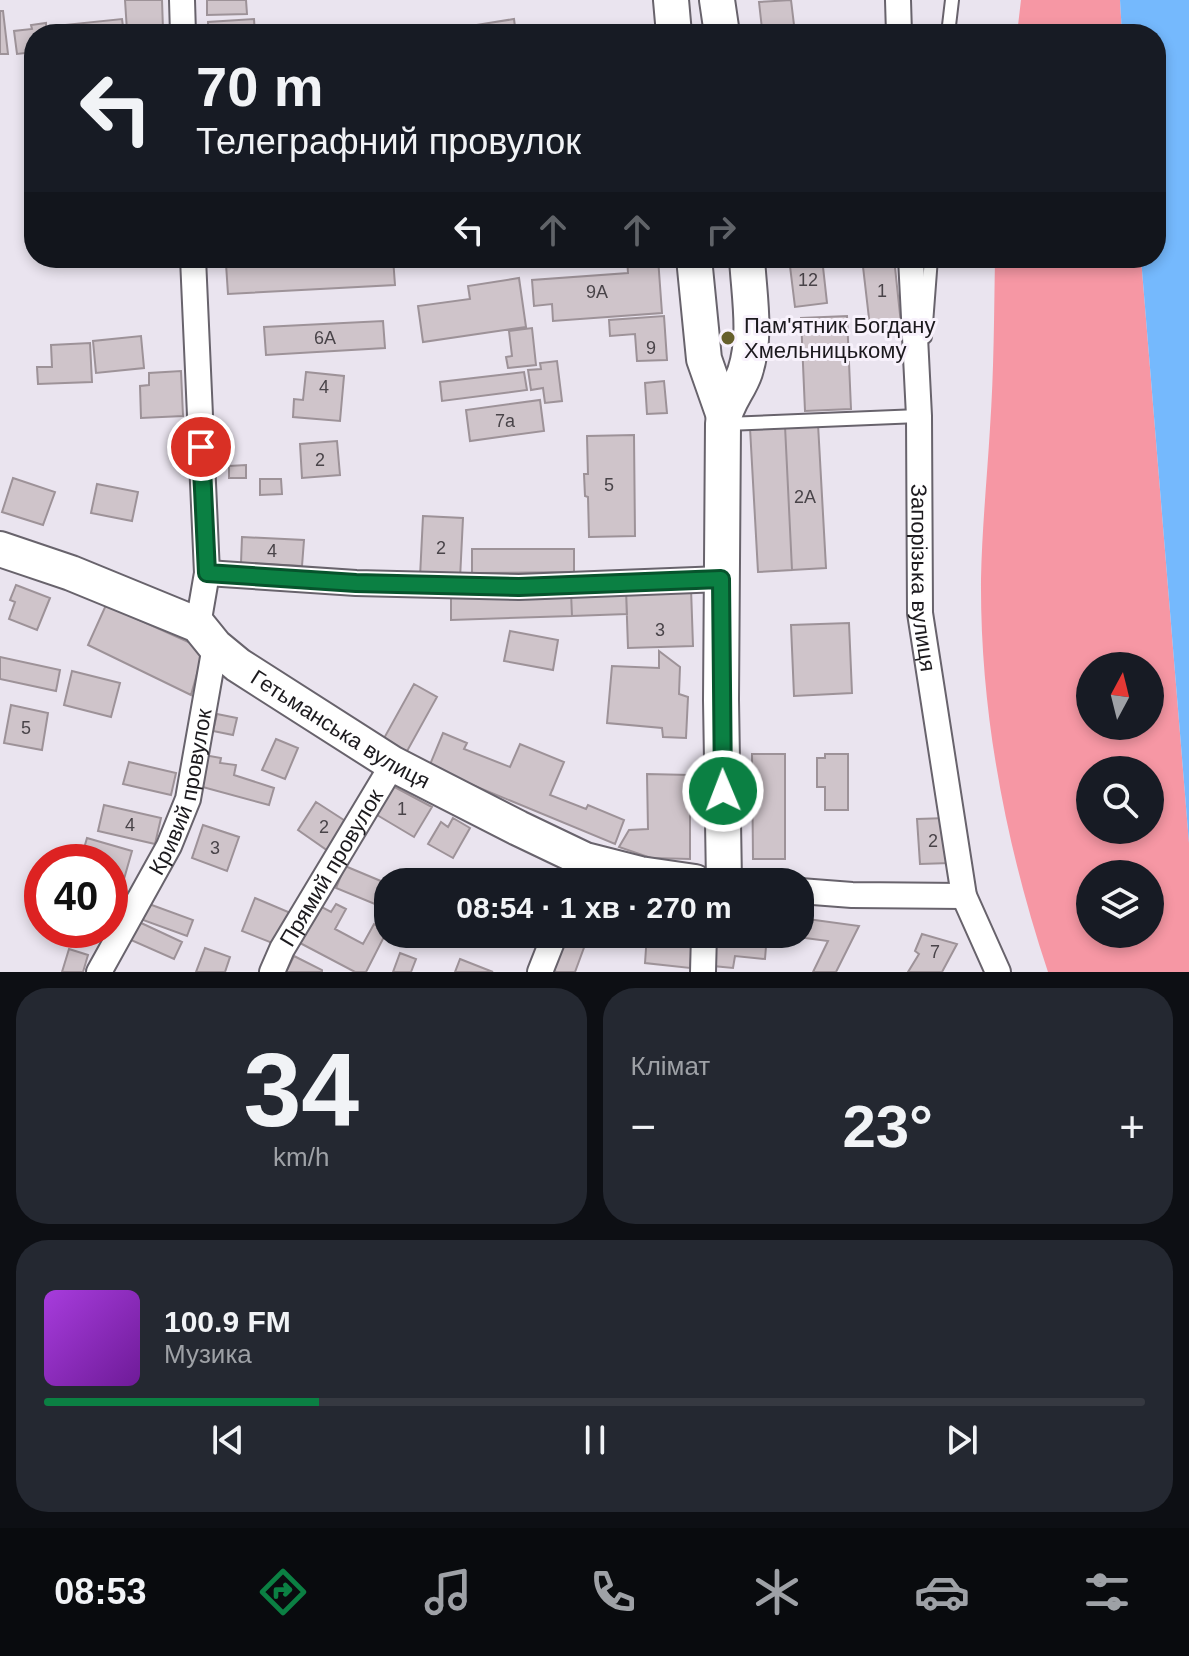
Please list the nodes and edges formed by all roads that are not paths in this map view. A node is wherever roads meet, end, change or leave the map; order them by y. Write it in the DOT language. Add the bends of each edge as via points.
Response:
graph roads {
  1 [pos="182,0"];
  2 [pos="671,0"];
  3 [pos="717,0"];
  4 [pos="898,0"];
  5 [pos="952,0"];
  6 [pos="183,24"];
  7 [pos="673,24"];
  8 [pos="721,24"];
  9 [pos="899,24"];
  10 [pos="949,24"];
  11 [pos="193,268"];
  12 [pos="695,268"];
  13 [pos="747,268"];
  14 [pos="912,268"];
  15 [pos="930,268"];
  16 [pos="919,416"];
  17 [pos="724,420"];
  18 [pos="0,549"];
  19 [pos="207,573"];
  20 [pos="721,579"];
  21 [pos="207,636"];
  22 [pos="393,764"];
  23 [pos="575,868"];
  24 [pos="724,868"];
  25 [pos="814,892"];
  26 [pos="964,896"];
  27 [pos="549,948"];
  28 [pos="704,948"];
  29 [pos="99,972"];
  30 [pos="272,972"];
  31 [pos="540,972"];
  32 [pos="703,972"];
  33 [pos="998,972"];
  1 -- 6 [label="street"];
  2 -- 7 [label="street"];
  3 -- 8 [label="street"];
  4 -- 9 [label="street"];
  5 -- 10 [label="lane"];
  11 -- 19 [label="street, Кривий провулок"];
  12 -- 17 [label="street" via="704,359"];
  13 -- 17 [label="street" via="750,355"];
  14 -- 16 [label="street, Запорізька вулиця"];
  15 -- 16 [label="lane"];
  16 -- 17 [label="lane"];
  16 -- 26 [label="street, Запорізька вулиця" via="920,613"];
  17 -- 20 [label="street"];
  18 -- 21 [label="street, Гетьманська вулиця" via="71,573"];
  19 -- 20 [label="street" via="519,587"];
  19 -- 21 [label="street, Кривий провулок"];
  20 -- 24 [label="street"];
  21 -- 22 [label="street, Гетьманська вулиця" via="238,665"];
  21 -- 29 [label="street, Кривий провулок" via="188,799 169,846"];
  22 -- 23 [label="street, Гетьманська вулиця"];
  22 -- 30 [label="street, Прямий провулок"];
  25 -- 26 [label="street"];
  26 -- 33 [label="street, Запорізька вулиця"];
  27 -- 31 [label="street"];
  28 -- 32 [label="street"];
}
